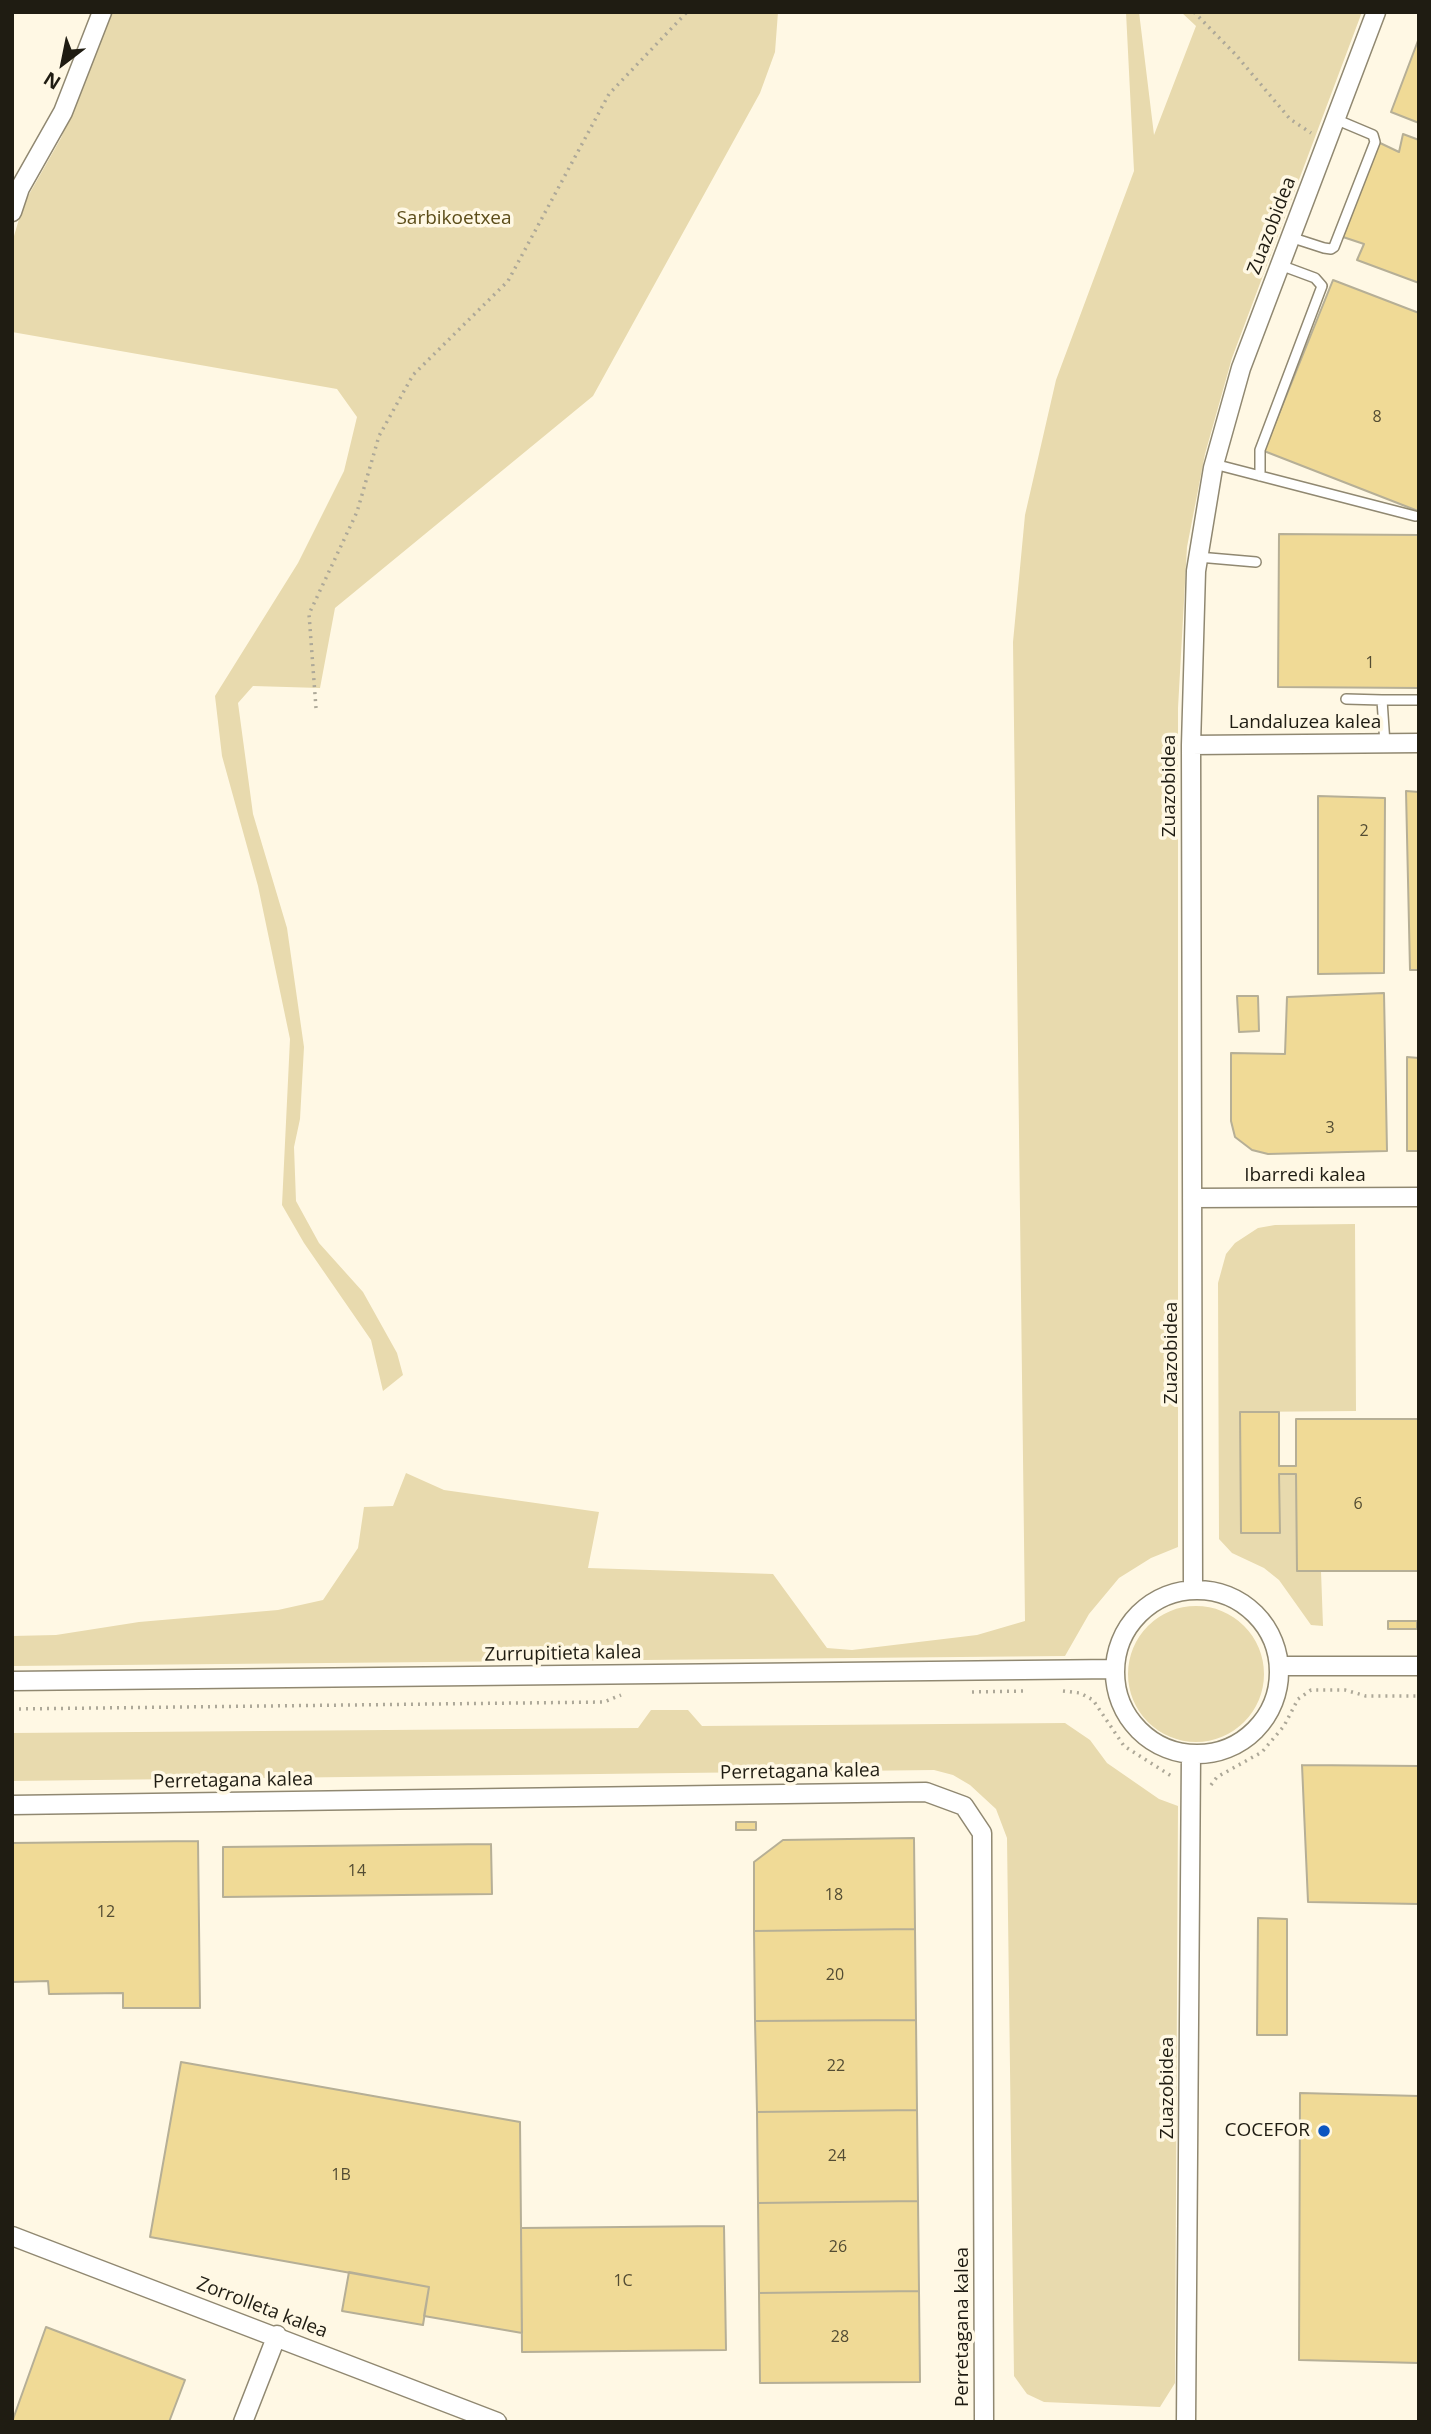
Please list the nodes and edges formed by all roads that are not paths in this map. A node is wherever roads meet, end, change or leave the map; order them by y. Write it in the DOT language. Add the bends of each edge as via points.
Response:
graph roads {
  1 [pos="102,12"];
  2 [pos="1376,12"];
  3 [pos="1335,119"];
  4 [pos="12,212"];
  5 [pos="1290,237"];
  6 [pos="1280,265"];
  7 [pos="1214,464"];
  8 [pos="1260,476"];
  9 [pos="1415,516"];
  10 [pos="1198,557"];
  11 [pos="1256,562"];
  12 [pos="1346,699"];
  13 [pos="1382,700"];
  14 [pos="1419,700"];
  15 [pos="1419,743"];
  16 [pos="1385,744"];
  17 [pos="1191,745"];
  18 [pos="1419,1197"];
  19 [pos="1192,1198"];
  20 [pos="1193,1590"];
  21 [pos="1279,1666"];
  22 [pos="1419,1666"];
  23 [pos="1115,1669"];
  24 [pos="12,1681"];
  25 [pos="1191,1754"];
  26 [pos="12,1805"];
  27 [pos="14,2242"];
  28 [pos="277,2335"];
  29 [pos="243,2422"];
  30 [pos="497,2422"];
  31 [pos="984,2422"];
  32 [pos="1186,2422"];
  1 -- 4 [label="street" via="63,112 20,188"];
  2 -- 3 [label="street, Zuazobidea"];
  3 -- 5 [label="street, Zuazobidea"];
  3 -- 5 [label="lane" via="1373,135 1375,142 1334,247 1331,250"];
  5 -- 6 [label="street, Zuazobidea"];
  6 -- 7 [label="street, Zuazobidea" via="1241,368"];
  6 -- 8 [label="lane" via="1315,278 1322,286 1260,450"];
  7 -- 8 [label="lane"];
  7 -- 10 [label="street, Zuazobidea"];
  8 -- 9 [label="lane"];
  10 -- 11 [label="lane"];
  10 -- 17 [label="street, Zuazobidea"];
  12 -- 13 [label="lane"];
  13 -- 14 [label="lane"];
  13 -- 16 [label="lane"];
  15 -- 16 [label="street, Landaluzea kalea"];
  16 -- 17 [label="street, Landaluzea kalea"];
  17 -- 19 [label="street, Zuazobidea"];
  18 -- 19 [label="street, Ibarredi kalea"];
  19 -- 20 [label="street, Zuazobidea"];
  20 -- 21 [label="street" via="1234,1599 1251,1611 1265,1627"];
  20 -- 23 [label="street" via="1154,1602 1138,1614 1118,1649"];
  21 -- 22 [label="street"];
  21 -- 25 [label="street" via="1275,1696 1262,1723 1230,1747"];
  23 -- 24 [label="street, Zurrupitieta kalea"];
  23 -- 25 [label="street" via="1117,1694 1128,1717 1145,1736 1167,1749"];
  25 -- 32 [label="street, Zuazobidea"];
  26 -- 31 [label="street, Perretagana kalea" via="926,1791 964,1805 982,1833"];
  27 -- 28 [label="street, Zorrolleta kalea"];
  28 -- 29 [label="street"];
  28 -- 30 [label="street, Zorrolleta kalea"];
}
